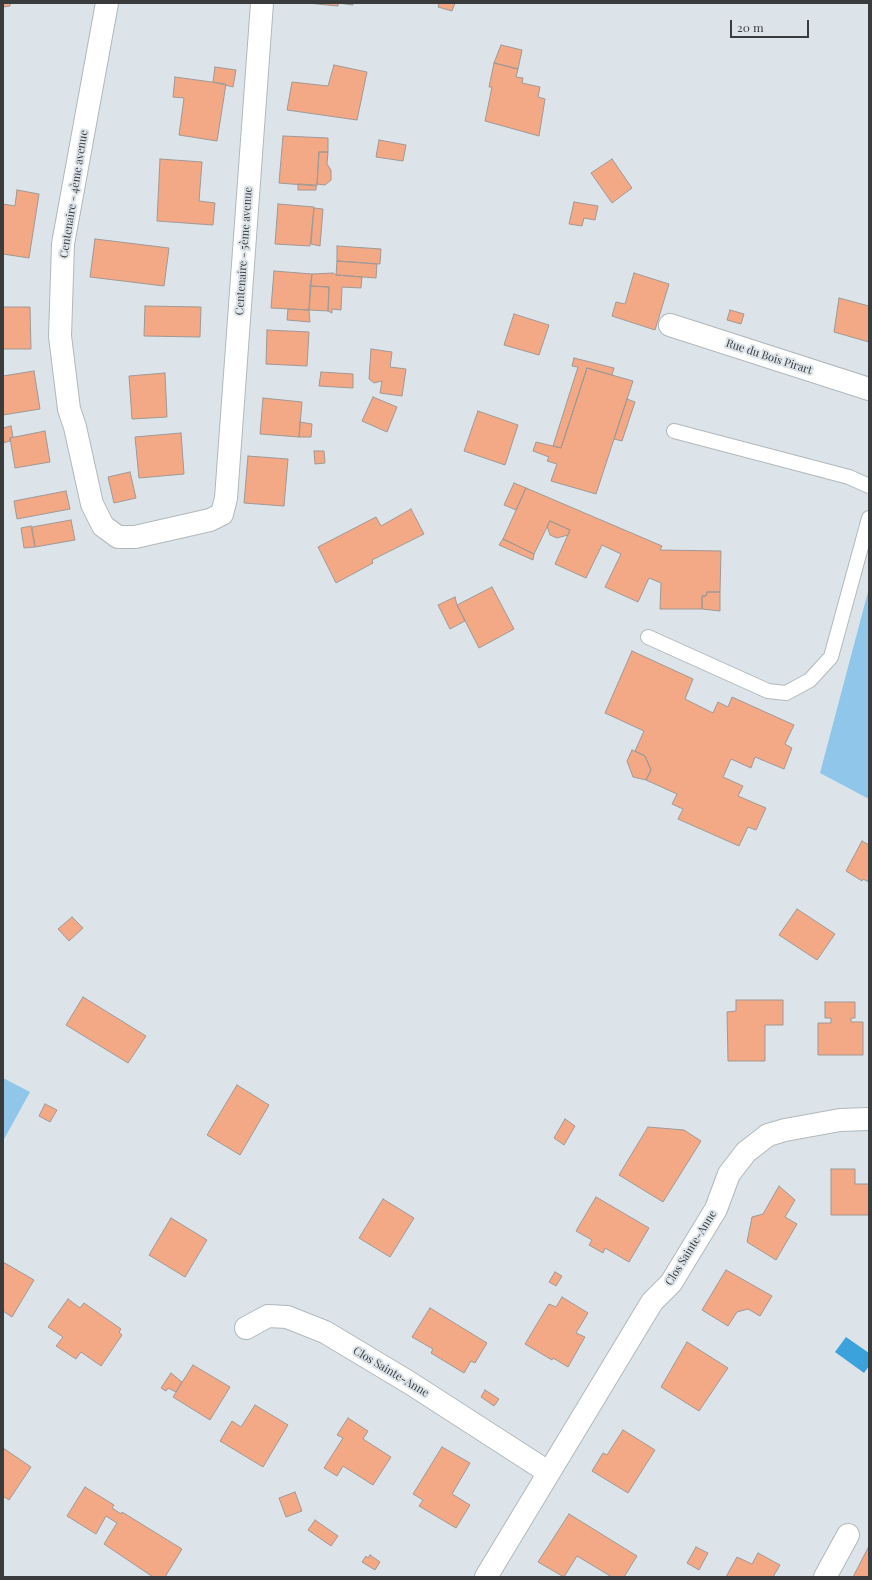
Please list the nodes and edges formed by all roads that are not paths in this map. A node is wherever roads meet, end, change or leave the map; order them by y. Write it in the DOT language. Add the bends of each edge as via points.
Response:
graph roads {
  1 [pos="107,3"];
  2 [pos="262,3"];
  3 [pos="670,325"];
  4 [pos="869,389"];
  5 [pos="674,431"];
  6 [pos="869,486"];
  7 [pos="226,498"];
  8 [pos="869,518"];
  9 [pos="648,637"];
  10 [pos="869,1119"];
  11 [pos="246,1328"];
  12 [pos="548,1472"];
  13 [pos="848,1536"];
  14 [pos="486,1577"];
  15 [pos="825,1577"];
  1 -- 7 [label="street, Centenaire - 4ème avenue" via="63,244 60,336 69,409 92,504 103,526 118,538 136,537 210,520 222,514"];
  2 -- 7 [label="street, Centenaire - 5ème avenue"];
  3 -- 4 [label="street, Rue du Bois Pirart"];
  5 -- 6 [label="lane" via="849,477"];
  8 -- 9 [label="lane" via="831,657 810,680 786,693 768,691"];
  10 -- 12 [label="street, Clos Sainte-Anne" via="840,1120 785,1130 768,1136 746,1152 729,1174 716,1209 671,1283 652,1302"];
  11 -- 12 [label="street, Clos Sainte-Anne" via="268,1316 287,1317 325,1332 410,1383"];
  12 -- 14 [label="street, Clos Sainte-Anne"];
  13 -- 15 [label="street"];
}
